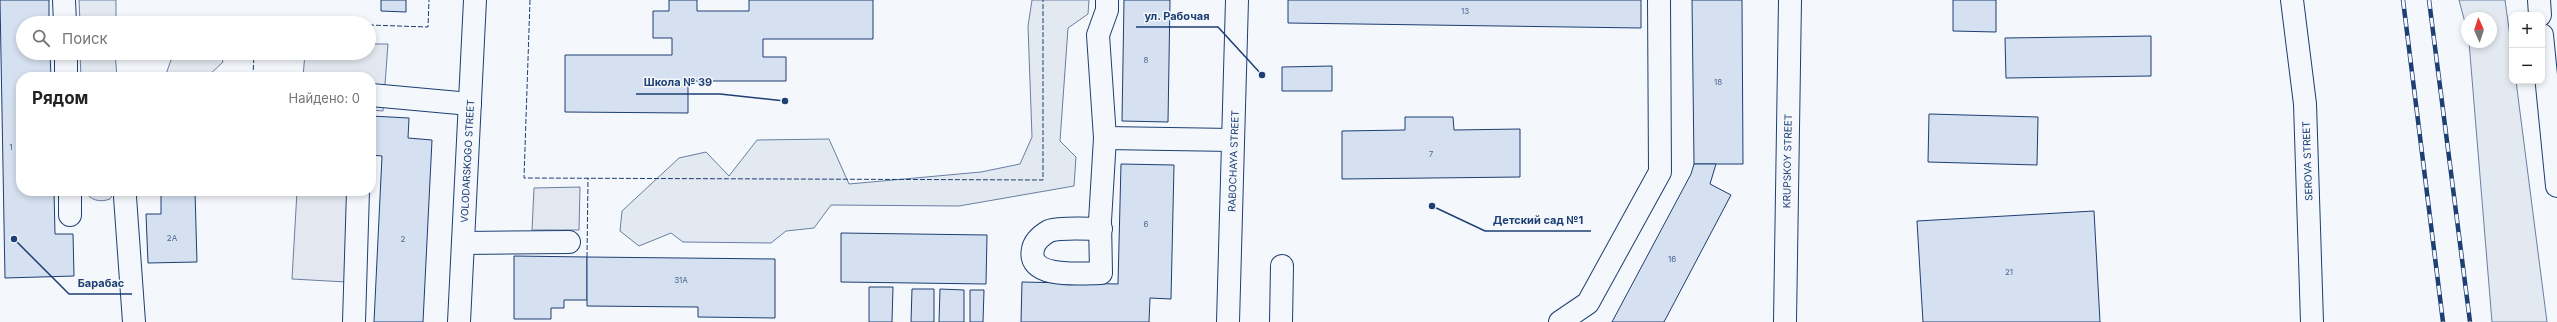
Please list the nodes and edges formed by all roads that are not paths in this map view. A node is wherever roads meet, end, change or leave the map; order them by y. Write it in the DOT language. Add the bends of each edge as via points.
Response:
graph roads {
  1 [pos="64,0"];
  2 [pos="475,0"];
  3 [pos="1107,0"];
  4 [pos="1237,0"];
  5 [pos="1659,0"];
  6 [pos="1790,0"];
  7 [pos="2292,0"];
  8 [pos="2538,0"];
  9 [pos="2540,12"];
  10 [pos="65,16"];
  11 [pos="2543,48"];
  12 [pos="66,60"];
  13 [pos="66,72"];
  14 [pos="376,95"];
  15 [pos="470,104"];
  16 [pos="1105,138"];
  17 [pos="1233,140"];
  18 [pos="2557,186"];
  19 [pos="70,196"];
  20 [pos="358,196"];
  21 [pos="125,197"];
  22 [pos="70,215"];
  23 [pos="1101,229"];
  24 [pos="569,242"];
  25 [pos="463,243"];
  26 [pos="1282,266"];
  27 [pos="134,322"];
  28 [pos="354,322"];
  29 [pos="459,322"];
  30 [pos="1228,322"];
  31 [pos="1281,322"];
  32 [pos="1560,322"];
  33 [pos="1785,322"];
  34 [pos="2312,322"];
  1 -- 10 [label="street"];
  2 -- 15 [label="street, VOLODARSKOGO STREET"];
  3 -- 16 [label="street" via="1107,10 1098,35"];
  4 -- 17 [label="street, RABOCHAYA STREET"];
  5 -- 32 [label="street" via="1660,172 1588,303"];
  6 -- 33 [label="street, KRUPSKOY STREET"];
  7 -- 34 [label="street, SEROVA STREET" via="2305,104"];
  8 -- 9 [label="street"];
  11 -- 18 [label="street"];
  12 -- 13 [label="street"];
  14 -- 15 [label="street"];
  15 -- 25 [label="street, VOLODARSKOGO STREET"];
  16 -- 17 [label="street"];
  16 -- 23 [label="street"];
  17 -- 30 [label="street, RABOCHAYA STREET"];
  19 -- 22 [label="street"];
  20 -- 28 [label="street"];
  21 -- 27 [label="street"];
  24 -- 25 [label="street"];
  25 -- 29 [label="street, VOLODARSKOGO STREET"];
  26 -- 31 [label="street"];
}
